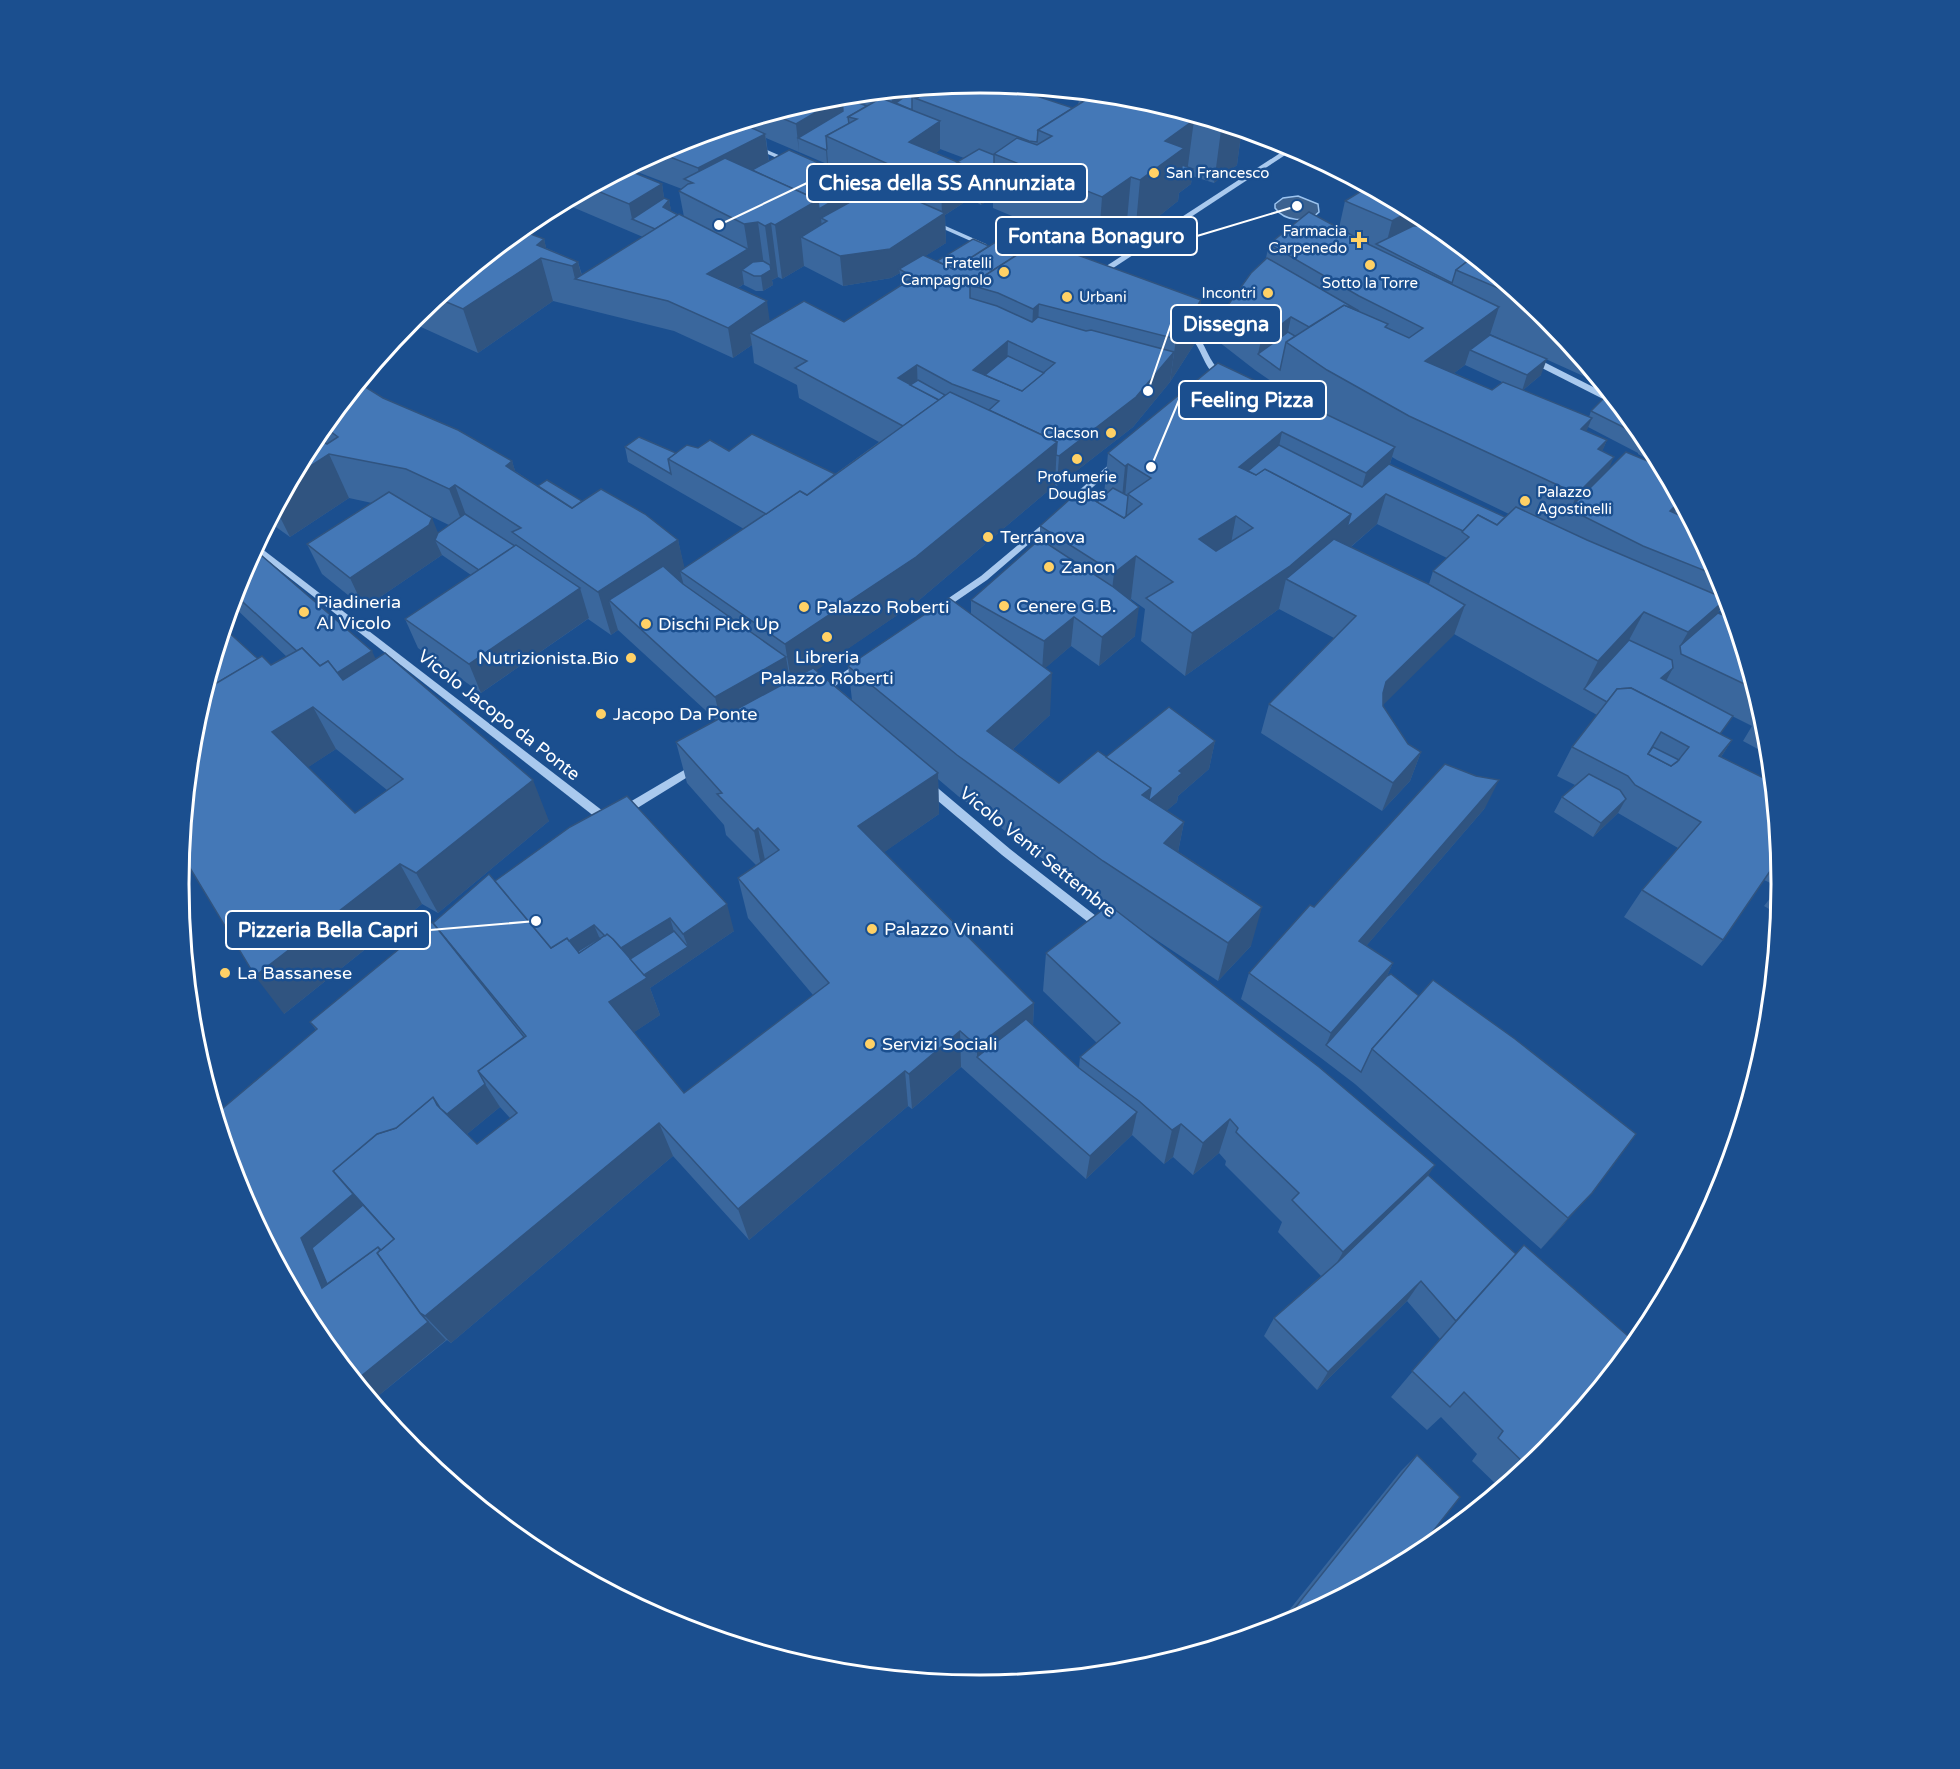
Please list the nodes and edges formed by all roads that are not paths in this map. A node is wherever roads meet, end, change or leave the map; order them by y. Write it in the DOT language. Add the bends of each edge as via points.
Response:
graph roads {
  1 [pos="748,144"];
  2 [pos="1284,153"];
  3 [pos="791,162"];
  4 [pos="929,221"];
  5 [pos="993,249"];
  6 [pos="1090,280"];
  7 [pos="1170,323"];
  8 [pos="1521,354"];
  9 [pos="1213,370"];
  10 [pos="1204,378"];
  11 [pos="1234,382"];
  12 [pos="1601,394"];
  13 [pos="1127,451"];
  14 [pos="1065,507"];
  15 [pos="1056,515"];
  16 [pos="262,552"];
  17 [pos="935,612"];
  18 [pos="866,660"];
  19 [pos="826,702"];
  20 [pos="705,762"];
  21 [pos="916,777"];
  22 [pos="608,821"];
  23 [pos="598,828"];
  24 [pos="1108,931"];
  1 -- 3 [label="street"];
  2 -- 6 [label="street"];
  4 -- 5 [label="street"];
  7 -- 9 [label="street" via="1196,335"];
  8 -- 12 [label="street"];
  9 -- 10 [label="street"];
  9 -- 11 [label="street"];
  13 -- 14 [label="street"];
  15 -- 17 [label="street" via="984,578"];
  16 -- 22 [label="street, Vicolo Jacopo da Ponte"];
  18 -- 19 [label="street" via="817,694"];
  20 -- 22 [label="street"];
  21 -- 24 [label="street, Vicolo Venti Settembre"];
  22 -- 23 [label="street"];
}
